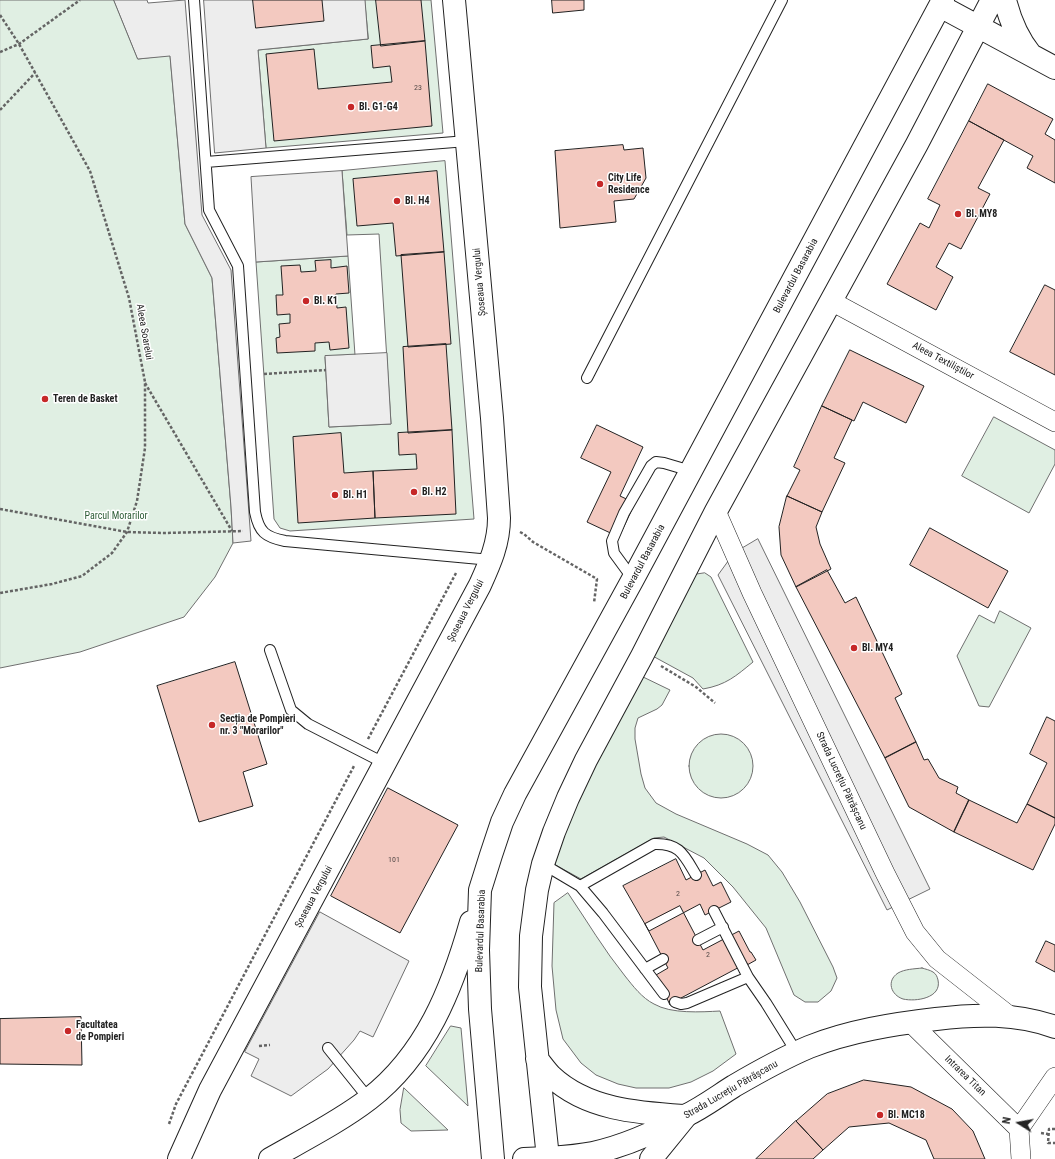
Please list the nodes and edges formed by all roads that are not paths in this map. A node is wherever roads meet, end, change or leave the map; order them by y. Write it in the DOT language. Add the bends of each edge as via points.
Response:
graph roads {
  1 [pos="194,0"];
  2 [pos="454,0"];
  3 [pos="782,0"];
  4 [pos="992,0"];
  5 [pos="1005,0"];
  6 [pos="942,3"];
  7 [pos="978,27"];
  8 [pos="1034,57"];
  9 [pos="1055,68"];
  10 [pos="467,141"];
  11 [pos="206,162"];
  12 [pos="831,301"];
  13 [pos="587,378"];
  14 [pos="1055,422"];
  15 [pos="691,471"];
  16 [pos="716,511"];
  17 [pos="491,560"];
  18 [pos="633,580"];
  19 [pos="270,650"];
  20 [pos="386,764"];
  21 [pos="544,864"];
  22 [pos="696,875"];
  23 [pos="580,886"];
  24 [pos="480,890"];
  25 [pos="714,911"];
  26 [pos="723,927"];
  27 [pos="698,940"];
  28 [pos="663,959"];
  29 [pos="645,969"];
  30 [pos="748,977"];
  31 [pos="664,994"];
  32 [pos="675,1002"];
  33 [pos="1011,1017"];
  34 [pos="910,1022"];
  35 [pos="1055,1027"];
  36 [pos="328,1048"];
  37 [pos="797,1053"];
  38 [pos="537,1059"];
  39 [pos="1055,1077"];
  40 [pos="370,1099"];
  41 [pos="686,1116"];
  42 [pos="1019,1129"];
  43 [pos="548,1158"];
  44 [pos="179,1159"];
  45 [pos="270,1159"];
  46 [pos="493,1159"];
  47 [pos="524,1159"];
  48 [pos="651,1159"];
  49 [pos="1021,1159"];
  1 -- 11 [label="lane"];
  2 -- 10 [label="main road, Șoseaua Vergului"];
  3 -- 13 [label="lane"];
  4 -- 7 [label="main road"];
  5 -- 8 [label="main road" via="1014,28"];
  6 -- 7 [label="main road"];
  6 -- 15 [label="main road, Bulevardul Basarabia"];
  7 -- 8 [label="main road"];
  7 -- 12 [label="main road"];
  8 -- 9 [label="main road"];
  10 -- 11 [label="lane"];
  10 -- 17 [label="main road, Șoseaua Vergului" via="498,500 499,532"];
  11 -- 17 [label="lane" via="209,210 238,266 255,512 261,530 271,538 285,541"];
  12 -- 14 [label="street, Aleea Textiliștilor"];
  12 -- 16 [label="main road"];
  15 -- 18 [label="main road, Bulevardul Basarabia"];
  15 -- 18 [label="lane" via="656,462 651,466 624,513 612,541 614,553"];
  16 -- 21 [label="main road" via="586,760 554,832"];
  16 -- 33 [label="street, Strada Lucrețiu Pătrășcanu" via="755,600 915,932 937,959"];
  17 -- 20 [label="main road, Șoseaua Vergului"];
  18 -- 24 [label="main road, Bulevardul Basarabia" via="515,794 502,822"];
  19 -- 20 [label="lane" via="291,710 308,724"];
  20 -- 44 [label="main road, Șoseaua Vergului" via="210,1090"];
  21 -- 23 [label="lane"];
  21 -- 38 [label="main road" via="537,890 531,936 530,987"];
  22 -- 23 [label="lane" via="684,854 677,848 654,844"];
  23 -- 29 [label="lane"];
  24 -- 40 [label="main road" via="455,974 428,1034 407,1063"];
  24 -- 46 [label="main road, Bulevardul Basarabia" via="480,1001"];
  25 -- 26 [label="lane"];
  26 -- 27 [label="lane"];
  26 -- 30 [label="lane"];
  28 -- 29 [label="lane"];
  29 -- 31 [label="lane"];
  30 -- 32 [label="lane" via="687,1003"];
  30 -- 37 [label="lane"];
  33 -- 34 [label="main road, Strada Lucrețiu Pătrășcanu" via="965,1016"];
  33 -- 35 [label="main road, Strada Lucrețiu Pătrășcanu" via="1029,1019"];
  34 -- 37 [label="main road, Strada Lucrețiu Pătrășcanu" via="844,1035"];
  34 -- 42 [label="street, Intrarea Titan"];
  36 -- 40 [label="lane"];
  37 -- 41 [label="main road, Strada Lucrețiu Pătrășcanu" via="734,1086"];
  38 -- 41 [label="main road" via="551,1076 583,1098 630,1111"];
  38 -- 43 [label="main road"];
  39 -- 42 [label="street"];
  40 -- 45 [label="main road"];
  41 -- 43 [label="main road, Strada Lucrețiu Pătrășcanu" via="609,1148 576,1156"];
  41 -- 48 [label="main road"];
  42 -- 49 [label="street"];
  43 -- 47 [label="main road, Strada Lucrețiu Pătrășcanu"];
}
